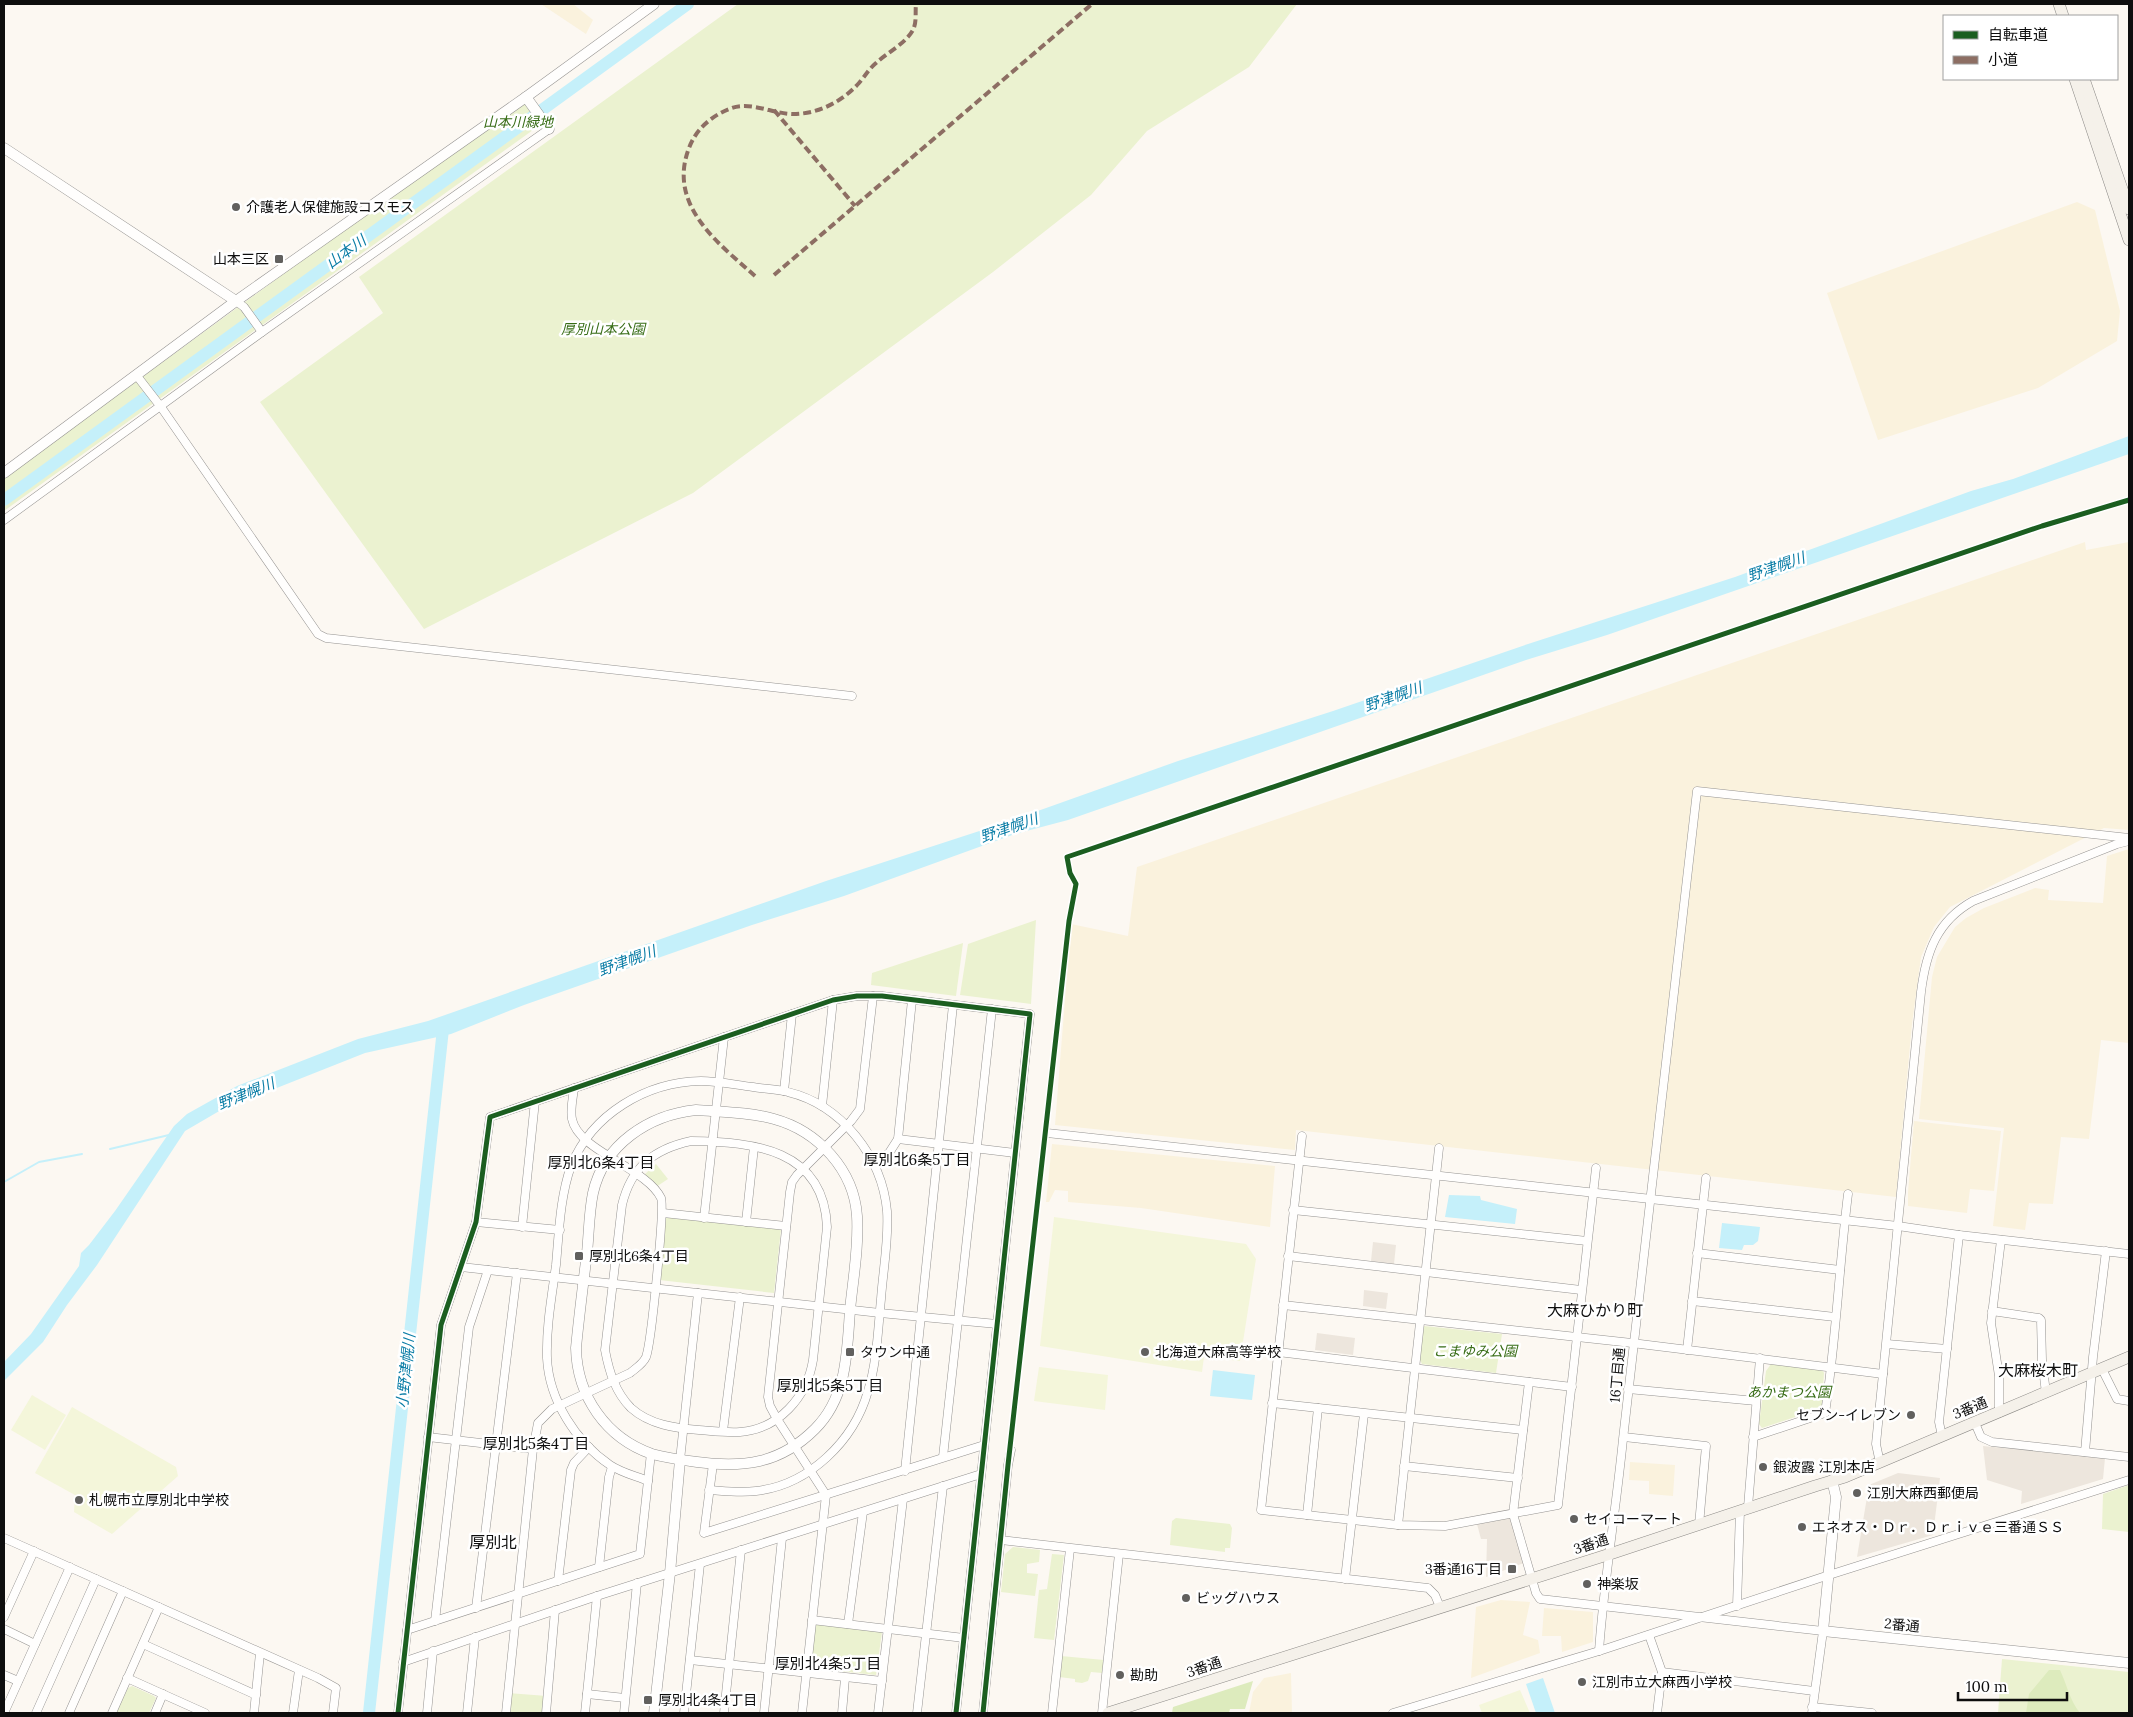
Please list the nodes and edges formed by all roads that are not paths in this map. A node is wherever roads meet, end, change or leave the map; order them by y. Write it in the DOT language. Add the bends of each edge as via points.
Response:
graph roads {
  1 [pos="654,4"];
  2 [pos="2076,80"];
  3 [pos="2084,80"];
  4 [pos="526,97"];
  5 [pos="547,127"];
  6 [pos="4,148"];
  7 [pos="2129,208"];
  8 [pos="2129,240"];
  9 [pos="236,302"];
  10 [pos="261,330"];
  11 [pos="137,376"];
  12 [pos="159,404"];
  13 [pos="4,472"];
  14 [pos="4,520"];
  15 [pos="852,696"];
  16 [pos="2129,840"];
  17 [pos="873,996"];
  18 [pos="833,1000"];
  19 [pos="912,1000"];
  20 [pos="953,1005"];
  21 [pos="992,1009"];
  22 [pos="792,1014"];
  23 [pos="724,1037"];
  24 [pos="719,1082"];
  25 [pos="574,1088"];
  26 [pos="784,1091"];
  27 [pos="535,1101"];
  28 [pos="822,1106"];
  29 [pos="716,1112"];
  30 [pos="846,1126"];
  31 [pos="1047,1133"];
  32 [pos="1302,1136"];
  33 [pos="898,1139"];
  34 [pos="586,1140"];
  35 [pos="713,1142"];
  36 [pos="939,1144"];
  37 [pos="754,1147"];
  38 [pos="824,1148"];
  39 [pos="1439,1148"];
  40 [pos="976,1149"];
  41 [pos="1015,1153"];
  42 [pos="610,1156"];
  43 [pos="1300,1160"];
  44 [pos="873,1163"];
  45 [pos="804,1168"];
  46 [pos="1596,1168"];
  47 [pos="635,1174"];
  48 [pos="1436,1175"];
  49 [pos="1706,1178"];
  50 [pos="1593,1192"];
  51 [pos="1848,1194"];
  52 [pos="1649,1199"];
  53 [pos="1702,1205"];
  54 [pos="1293,1210"];
  55 [pos="663,1213"];
  56 [pos="704,1218"];
  57 [pos="1845,1220"];
  58 [pos="476,1222"];
  59 [pos="746,1222"];
  60 [pos="1430,1224"];
  61 [pos="786,1226"];
  62 [pos="1898,1226"];
  63 [pos="522,1227"];
  64 [pos="560,1230"];
  65 [pos="1959,1235"];
  66 [pos="2001,1240"];
  67 [pos="1587,1241"];
  68 [pos="2106,1251"];
  69 [pos="1697,1254"];
  70 [pos="2129,1254"];
  71 [pos="1288,1256"];
  72 [pos="461,1267"];
  73 [pos="488,1270"];
  74 [pos="1840,1270"];
  75 [pos="1425,1272"];
  76 [pos="517,1273"];
  77 [pos="554,1277"];
  78 [pos="584,1280"];
  79 [pos="614,1284"];
  80 [pos="655,1288"];
  81 [pos="1582,1290"];
  82 [pos="698,1292"];
  83 [pos="740,1297"];
  84 [pos="779,1301"];
  85 [pos="1692,1301"];
  86 [pos="1283,1305"];
  87 [pos="819,1306"];
  88 [pos="850,1309"];
  89 [pos="1992,1311"];
  90 [pos="880,1313"];
  91 [pos="921,1316"];
  92 [pos="1835,1317"];
  93 [pos="958,1319"];
  94 [pos="1420,1320"];
  95 [pos="997,1324"];
  96 [pos="1576,1337"];
  97 [pos="1632,1343"];
  98 [pos="1886,1344"];
  99 [pos="1687,1350"];
  100 [pos="1946,1350"];
  101 [pos="1278,1352"];
  102 [pos="2129,1357"];
  103 [pos="1760,1358"];
  104 [pos="1832,1367"];
  105 [pos="1414,1368"];
  106 [pos="2097,1371"];
  107 [pos="1883,1374"];
  108 [pos="613,1380"];
  109 [pos="1529,1382"];
  110 [pos="1572,1387"];
  111 [pos="1628,1389"];
  112 [pos="586,1393"];
  113 [pos="2046,1393"];
  114 [pos="1756,1401"];
  115 [pos="2129,1401"];
  116 [pos="1272,1403"];
  117 [pos="560,1406"];
  118 [pos="1318,1408"];
  119 [pos="1999,1413"];
  120 [pos="1364,1414"];
  121 [pos="1409,1418"];
  122 [pos="776,1419"];
  123 [pos="1975,1423"];
  124 [pos="683,1428"];
  125 [pos="1523,1430"];
  126 [pos="724,1431"];
  127 [pos="1942,1436"];
  128 [pos="428,1437"];
  129 [pos="1624,1437"];
  130 [pos="1754,1437"];
  131 [pos="456,1440"];
  132 [pos="495,1445"];
  133 [pos="984,1445"];
  134 [pos="589,1447"];
  135 [pos="795,1447"];
  136 [pos="533,1449"];
  137 [pos="1011,1450"];
  138 [pos="2086,1452"];
  139 [pos="651,1453"];
  140 [pos="943,1457"];
  141 [pos="2129,1457"];
  142 [pos="680,1460"];
  143 [pos="1880,1463"];
  144 [pos="713,1464"];
  145 [pos="1404,1466"];
  146 [pos="612,1467"];
  147 [pos="810,1470"];
  148 [pos="905,1471"];
  149 [pos="981,1474"];
  150 [pos="1518,1478"];
  151 [pos="1832,1480"];
  152 [pos="2129,1480"];
  153 [pos="648,1481"];
  154 [pos="943,1486"];
  155 [pos="709,1490"];
  156 [pos="826,1495"];
  157 [pos="903,1499"];
  158 [pos="1744,1509"];
  159 [pos="863,1512"];
  160 [pos="1514,1514"];
  161 [pos="1306,1515"];
  162 [pos="1351,1520"];
  163 [pos="823,1525"];
  164 [pos="1398,1525"];
  165 [pos="1699,1525"];
  166 [pos="4,1538"];
  167 [pos="782,1538"];
  168 [pos="1001,1540"];
  169 [pos="1070,1549"];
  170 [pos="741,1550"];
  171 [pos="34,1551"];
  172 [pos="1119,1554"];
  173 [pos="1610,1554"];
  174 [pos="700,1564"];
  175 [pos="70,1567"];
  176 [pos="599,1567"];
  177 [pos="670,1573"];
  178 [pos="1829,1574"];
  179 [pos="1533,1578"];
  180 [pos="96,1579"];
  181 [pos="1345,1579"];
  182 [pos="558,1581"];
  183 [pos="637,1583"];
  184 [pos="123,1592"];
  185 [pos="518,1594"];
  186 [pos="597,1596"];
  187 [pos="1737,1606"];
  188 [pos="1602,1607"];
  189 [pos="159,1608"];
  190 [pos="476,1608"];
  191 [pos="1440,1608"];
  192 [pos="555,1610"];
  193 [pos="4,1617"];
  194 [pos="1703,1618"];
  195 [pos="812,1620"];
  196 [pos="435,1621"];
  197 [pos="515,1623"];
  198 [pos="848,1624"];
  199 [pos="4,1629"];
  200 [pos="888,1629"];
  201 [pos="407,1630"];
  202 [pos="1823,1631"];
  203 [pos="925,1633"];
  204 [pos="1649,1635"];
  205 [pos="475,1637"];
  206 [pos="964,1638"];
  207 [pos="35,1644"];
  208 [pos="143,1644"];
  209 [pos="433,1651"];
  210 [pos="1599,1651"];
  211 [pos="260,1653"];
  212 [pos="690,1660"];
  213 [pos="403,1662"];
  214 [pos="2129,1664"];
  215 [pos="729,1665"];
  216 [pos="768,1669"];
  217 [pos="298,1670"];
  218 [pos="1662,1672"];
  219 [pos="807,1673"];
  220 [pos="4,1674"];
  221 [pos="127,1678"];
  222 [pos="846,1678"];
  223 [pos="18,1681"];
  224 [pos="882,1681"];
  225 [pos="1814,1691"];
  226 [pos="163,1694"];
  227 [pos="587,1694"];
  228 [pos="256,1695"];
  229 [pos="625,1698"];
  230 [pos="1812,1710"];
  231 [pos="1408,1711"];
  232 [pos="4,1713"];
  233 [pos="36,1713"];
  234 [pos="68,1713"];
  235 [pos="112,1713"];
  236 [pos="155,1713"];
  237 [pos="205,1713"];
  238 [pos="254,1713"];
  239 [pos="293,1713"];
  240 [pos="333,1713"];
  241 [pos="398,1713"];
  242 [pos="427,1713"];
  243 [pos="467,1713"];
  244 [pos="506,1713"];
  245 [pos="546,1713"];
  246 [pos="585,1713"];
  247 [pos="624,1713"];
  248 [pos="654,1713"];
  249 [pos="684,1713"];
  250 [pos="724,1713"];
  251 [pos="764,1713"];
  252 [pos="802,1713"];
  253 [pos="842,1713"];
  254 [pos="878,1713"];
  255 [pos="917,1713"];
  256 [pos="956,1713"];
  257 [pos="983,1713"];
  258 [pos="1052,1713"];
  259 [pos="1102,1713"];
  260 [pos="1108,1713"];
  261 [pos="1393,1713"];
  262 [pos="1657,1713"];
  263 [pos="1872,1713"];
  1 -- 4 [label="street"];
  2 -- 8 [label="main road"];
  3 -- 7 [label="main road"];
  4 -- 5 [label="street"];
  4 -- 9 [label="street"];
  5 -- 10 [label="street"];
  6 -- 9 [label="street"];
  9 -- 10 [label="street" via="244,307"];
  9 -- 11 [label="street"];
  10 -- 12 [label="street"];
  11 -- 12 [label="street"];
  11 -- 13 [label="street"];
  12 -- 14 [label="street"];
  12 -- 15 [label="street" via="318,634 326,638"];
  16 -- 52 [label="street, 16丁目通" via="1697,790"];
  16 -- 62 [label="street" via="1974,901 1952,916 1939,932 1923,970"];
  17 -- 18 [label="street"];
  17 -- 19 [label="street"];
  17 -- 30 [label="street" via="860,1109"];
  18 -- 22 [label="street"];
  18 -- 28 [label="street"];
  19 -- 20 [label="street"];
  19 -- 33 [label="street"];
  20 -- 21 [label="street"];
  20 -- 36 [label="street"];
  21 -- 40 [label="street"];
  21 -- 41 [label="street" via="1030,1014"];
  22 -- 23 [label="street"];
  22 -- 26 [label="street"];
  23 -- 24 [label="street"];
  23 -- 25 [label="street"];
  24 -- 26 [label="street"];
  24 -- 29 [label="street"];
  24 -- 34 [label="street" via="678,1083 635,1097 608,1115"];
  25 -- 27 [label="street"];
  25 -- 34 [label="street" via="572,1121"];
  26 -- 28 [label="street"];
  27 -- 58 [label="street" via="490,1117"];
  27 -- 63 [label="street"];
  28 -- 30 [label="street"];
  29 -- 35 [label="street"];
  29 -- 38 [label="street" via="783,1121 806,1132"];
  29 -- 42 [label="street" via="696,1110 661,1117 635,1132"];
  30 -- 38 [label="street"];
  30 -- 44 [label="street"];
  31 -- 43 [label="street"];
  32 -- 43 [label="street"];
  33 -- 36 [label="street"];
  33 -- 44 [label="street" via="889,1153"];
  34 -- 42 [label="street"];
  34 -- 64 [label="street" via="567,1179"];
  35 -- 37 [label="street"];
  35 -- 47 [label="street" via="691,1141 669,1146 651,1157"];
  35 -- 56 [label="street"];
  36 -- 40 [label="street"];
  36 -- 91 [label="street"];
  37 -- 45 [label="street" via="768,1148"];
  37 -- 59 [label="street"];
  38 -- 45 [label="street"];
  38 -- 88 [label="street" via="843,1170 855,1200 858,1227"];
  39 -- 48 [label="street"];
  40 -- 41 [label="street"];
  40 -- 93 [label="street"];
  41 -- 95 [label="street"];
  42 -- 47 [label="street"];
  42 -- 78 [label="street" via="593,1193"];
  43 -- 48 [label="street"];
  43 -- 54 [label="street"];
  44 -- 90 [label="street" via="884,1192 888,1225"];
  45 -- 61 [label="street" via="792,1182"];
  45 -- 87 [label="street" via="817,1186 827,1217"];
  46 -- 50 [label="street"];
  47 -- 55 [label="street" via="656,1191 662,1200"];
  47 -- 79 [label="street" via="622,1205"];
  48 -- 50 [label="street"];
  48 -- 60 [label="street"];
  49 -- 53 [label="street"];
  50 -- 52 [label="street"];
  50 -- 67 [label="street"];
  51 -- 57 [label="street"];
  52 -- 53 [label="street"];
  52 -- 97 [label="street, 16丁目通"];
  53 -- 57 [label="street"];
  53 -- 69 [label="street"];
  54 -- 60 [label="street"];
  54 -- 71 [label="street"];
  55 -- 56 [label="street"];
  55 -- 80 [label="street"];
  56 -- 59 [label="street"];
  57 -- 62 [label="street"];
  57 -- 74 [label="street"];
  58 -- 63 [label="street"];
  58 -- 72 [label="street"];
  59 -- 61 [label="street"];
  60 -- 67 [label="street"];
  60 -- 75 [label="street"];
  61 -- 84 [label="street"];
  62 -- 65 [label="street"];
  62 -- 98 [label="street"];
  63 -- 64 [label="street"];
  64 -- 77 [label="street"];
  65 -- 66 [label="street"];
  65 -- 100 [label="street"];
  66 -- 68 [label="street"];
  66 -- 89 [label="street"];
  67 -- 81 [label="street"];
  68 -- 70 [label="street"];
  68 -- 106 [label="street"];
  69 -- 74 [label="street"];
  69 -- 85 [label="street"];
  71 -- 75 [label="street"];
  71 -- 86 [label="street"];
  72 -- 73 [label="street"];
  72 -- 128 [label="street" via="441,1325"];
  73 -- 76 [label="street"];
  73 -- 131 [label="street" via="469,1327"];
  74 -- 92 [label="street"];
  75 -- 81 [label="street"];
  75 -- 94 [label="street"];
  76 -- 77 [label="street"];
  76 -- 132 [label="street"];
  77 -- 78 [label="street"];
  77 -- 117 [label="street" via="547,1355 552,1385"];
  78 -- 79 [label="street"];
  78 -- 112 [label="street" via="576,1362"];
  79 -- 80 [label="street"];
  79 -- 108 [label="street" via="606,1350"];
  80 -- 82 [label="street"];
  80 -- 108 [label="street" via="646,1357 630,1373"];
  81 -- 96 [label="street"];
  82 -- 83 [label="street"];
  82 -- 124 [label="street"];
  83 -- 84 [label="street"];
  83 -- 126 [label="street"];
  84 -- 87 [label="street"];
  84 -- 122 [label="street" via="768,1397"];
  85 -- 92 [label="street"];
  85 -- 99 [label="street"];
  86 -- 94 [label="street"];
  86 -- 101 [label="street"];
  87 -- 88 [label="street"];
  87 -- 122 [label="street" via="808,1381 790,1409"];
  88 -- 90 [label="street"];
  88 -- 135 [label="street" via="846,1364 839,1395 824,1420"];
  89 -- 113 [label="street" via="2041,1320"];
  89 -- 119 [label="street" via="1999,1376"];
  90 -- 91 [label="street"];
  90 -- 147 [label="street" via="869,1388 860,1413 840,1444"];
  91 -- 93 [label="street"];
  91 -- 148 [label="street"];
  92 -- 104 [label="street"];
  93 -- 95 [label="street"];
  93 -- 140 [label="street"];
  94 -- 96 [label="street"];
  94 -- 105 [label="street"];
  95 -- 133 [label="street"];
  96 -- 97 [label="street"];
  96 -- 110 [label="street"];
  97 -- 99 [label="street"];
  97 -- 111 [label="street, 16丁目通"];
  98 -- 100 [label="street"];
  98 -- 107 [label="street"];
  99 -- 103 [label="street"];
  100 -- 127 [label="street" via="1939,1422"];
  101 -- 105 [label="street"];
  101 -- 116 [label="street"];
  102 -- 106 [label="main road, 3番通"];
  103 -- 104 [label="street"];
  103 -- 114 [label="street"];
  104 -- 107 [label="street"];
  104 -- 130 [label="street" via="1825,1414"];
  105 -- 109 [label="street"];
  105 -- 121 [label="street"];
  106 -- 113 [label="main road, 3番通"];
  106 -- 115 [label="street" via="2116,1399"];
  106 -- 138 [label="street"];
  107 -- 143 [label="street" via="1876,1444"];
  108 -- 112 [label="street"];
  108 -- 124 [label="street" via="625,1400 640,1414 661,1425"];
  109 -- 110 [label="street"];
  109 -- 125 [label="street"];
  110 -- 160 [label="street" via="1558,1505"];
  111 -- 114 [label="street"];
  111 -- 129 [label="street, 16丁目通"];
  112 -- 117 [label="street"];
  112 -- 139 [label="street" via="609,1428"];
  113 -- 119 [label="main road, 3番通"];
  114 -- 130 [label="street"];
  116 -- 118 [label="street"];
  116 -- 161 [label="street" via="1261,1510"];
  117 -- 134 [label="street"];
  117 -- 136 [label="street" via="552,1409 538,1423"];
  118 -- 120 [label="street"];
  118 -- 161 [label="street"];
  119 -- 123 [label="main road, 3番通"];
  120 -- 121 [label="street"];
  120 -- 162 [label="street"];
  121 -- 125 [label="street"];
  121 -- 145 [label="street"];
  122 -- 126 [label="street" via="753,1430"];
  122 -- 135 [label="street"];
  123 -- 127 [label="main road, 3番通"];
  123 -- 138 [label="street" via="1980,1436 1992,1442"];
  124 -- 126 [label="street"];
  124 -- 142 [label="street"];
  125 -- 150 [label="street"];
  127 -- 143 [label="main road, 3番通"];
  128 -- 131 [label="street"];
  128 -- 201 [label="street"];
  129 -- 165 [label="street" via="1706,1446"];
  129 -- 173 [label="street, 16丁目通"];
  130 -- 158 [label="street"];
  131 -- 132 [label="street"];
  131 -- 196 [label="street"];
  132 -- 136 [label="street"];
  132 -- 190 [label="street"];
  133 -- 140 [label="street"];
  133 -- 149 [label="street"];
  134 -- 146 [label="street"];
  134 -- 182 [label="street" via="571,1470"];
  135 -- 144 [label="street" via="766,1460 734,1465"];
  135 -- 147 [label="street"];
  136 -- 185 [label="street"];
  137 -- 168 [label="street"];
  138 -- 141 [label="street"];
  139 -- 142 [label="street"];
  139 -- 153 [label="street"];
  140 -- 148 [label="street"];
  142 -- 144 [label="street"];
  142 -- 177 [label="street"];
  143 -- 151 [label="main road, 3番通"];
  144 -- 155 [label="street"];
  145 -- 150 [label="street"];
  145 -- 164 [label="street"];
  146 -- 153 [label="street"];
  146 -- 176 [label="street"];
  147 -- 155 [label="street" via="788,1482 758,1491"];
  147 -- 156 [label="street"];
  148 -- 156 [label="street"];
  149 -- 154 [label="street"];
  149 -- 206 [label="street"];
  150 -- 160 [label="street"];
  151 -- 158 [label="main road, 3番通"];
  151 -- 178 [label="street" via="1836,1497"];
  152 -- 178 [label="street"];
  153 -- 176 [label="street" via="640,1554"];
  154 -- 157 [label="street"];
  154 -- 203 [label="street"];
  155 -- 156 [label="street" via="704,1533"];
  156 -- 163 [label="street"];
  157 -- 159 [label="street"];
  157 -- 200 [label="street"];
  158 -- 165 [label="main road, 3番通"];
  158 -- 187 [label="street"];
  159 -- 163 [label="street"];
  159 -- 198 [label="street"];
  160 -- 164 [label="street" via="1445,1526"];
  160 -- 179 [label="street"];
  161 -- 162 [label="street"];
  162 -- 164 [label="street"];
  162 -- 181 [label="street"];
  163 -- 167 [label="street"];
  163 -- 195 [label="street"];
  165 -- 173 [label="main road, 3番通"];
  166 -- 171 [label="street"];
  167 -- 170 [label="street"];
  167 -- 216 [label="street"];
  168 -- 169 [label="street"];
  168 -- 257 [label="street"];
  169 -- 172 [label="street"];
  169 -- 258 [label="street"];
  170 -- 174 [label="street"];
  170 -- 215 [label="street"];
  171 -- 175 [label="street"];
  171 -- 193 [label="street"];
  172 -- 181 [label="street"];
  172 -- 259 [label="street"];
  173 -- 179 [label="main road, 3番通"];
  173 -- 188 [label="street, 16丁目通"];
  174 -- 177 [label="street"];
  174 -- 212 [label="street"];
  175 -- 180 [label="street"];
  175 -- 207 [label="street"];
  176 -- 182 [label="street"];
  177 -- 183 [label="street"];
  177 -- 248 [label="street"];
  178 -- 187 [label="street"];
  178 -- 202 [label="street"];
  179 -- 188 [label="street" via="1540,1599"];
  179 -- 191 [label="main road, 3番通"];
  180 -- 184 [label="street"];
  180 -- 233 [label="street"];
  181 -- 191 [label="street" via="1428,1588"];
  182 -- 185 [label="street"];
  183 -- 186 [label="street"];
  183 -- 229 [label="street"];
  184 -- 189 [label="street"];
  184 -- 234 [label="street"];
  185 -- 190 [label="street"];
  185 -- 197 [label="street"];
  186 -- 192 [label="street"];
  186 -- 227 [label="street"];
  187 -- 194 [label="street"];
  188 -- 194 [label="street"];
  188 -- 210 [label="street, 16丁目通"];
  189 -- 208 [label="street"];
  189 -- 211 [label="street"];
  190 -- 196 [label="street"];
  191 -- 260 [label="main road, 3番通"];
  192 -- 197 [label="street"];
  192 -- 245 [label="street"];
  194 -- 202 [label="street"];
  194 -- 204 [label="street"];
  195 -- 198 [label="street"];
  195 -- 219 [label="street"];
  196 -- 201 [label="street"];
  197 -- 205 [label="street"];
  197 -- 244 [label="street"];
  198 -- 200 [label="street"];
  199 -- 207 [label="street"];
  200 -- 203 [label="street"];
  200 -- 224 [label="street"];
  201 -- 213 [label="street"];
  202 -- 214 [label="street, 2番通"];
  202 -- 225 [label="street"];
  203 -- 206 [label="street"];
  203 -- 255 [label="street"];
  204 -- 210 [label="street"];
  204 -- 218 [label="street"];
  205 -- 209 [label="street"];
  205 -- 243 [label="street"];
  206 -- 256 [label="street"];
  207 -- 223 [label="street"];
  208 -- 221 [label="street"];
  208 -- 228 [label="street"];
  209 -- 213 [label="street"];
  209 -- 242 [label="street"];
  210 -- 231 [label="street"];
  211 -- 217 [label="street"];
  211 -- 228 [label="street"];
  212 -- 215 [label="street"];
  212 -- 249 [label="street"];
  213 -- 241 [label="street"];
  215 -- 216 [label="street"];
  215 -- 250 [label="street"];
  216 -- 219 [label="street"];
  216 -- 251 [label="street"];
  217 -- 239 [label="street"];
  217 -- 240 [label="street" via="336,1688"];
  218 -- 225 [label="street"];
  218 -- 262 [label="street"];
  219 -- 222 [label="street"];
  219 -- 252 [label="street"];
  220 -- 223 [label="street"];
  221 -- 226 [label="street"];
  221 -- 235 [label="street"];
  222 -- 224 [label="street"];
  222 -- 253 [label="street"];
  223 -- 232 [label="street"];
  224 -- 254 [label="street"];
  225 -- 230 [label="street"];
  226 -- 236 [label="street"];
  226 -- 237 [label="street"];
  227 -- 229 [label="street"];
  227 -- 246 [label="street"];
  228 -- 238 [label="street"];
  229 -- 247 [label="street"];
  230 -- 263 [label="street"];
  231 -- 261 [label="street"];
}
